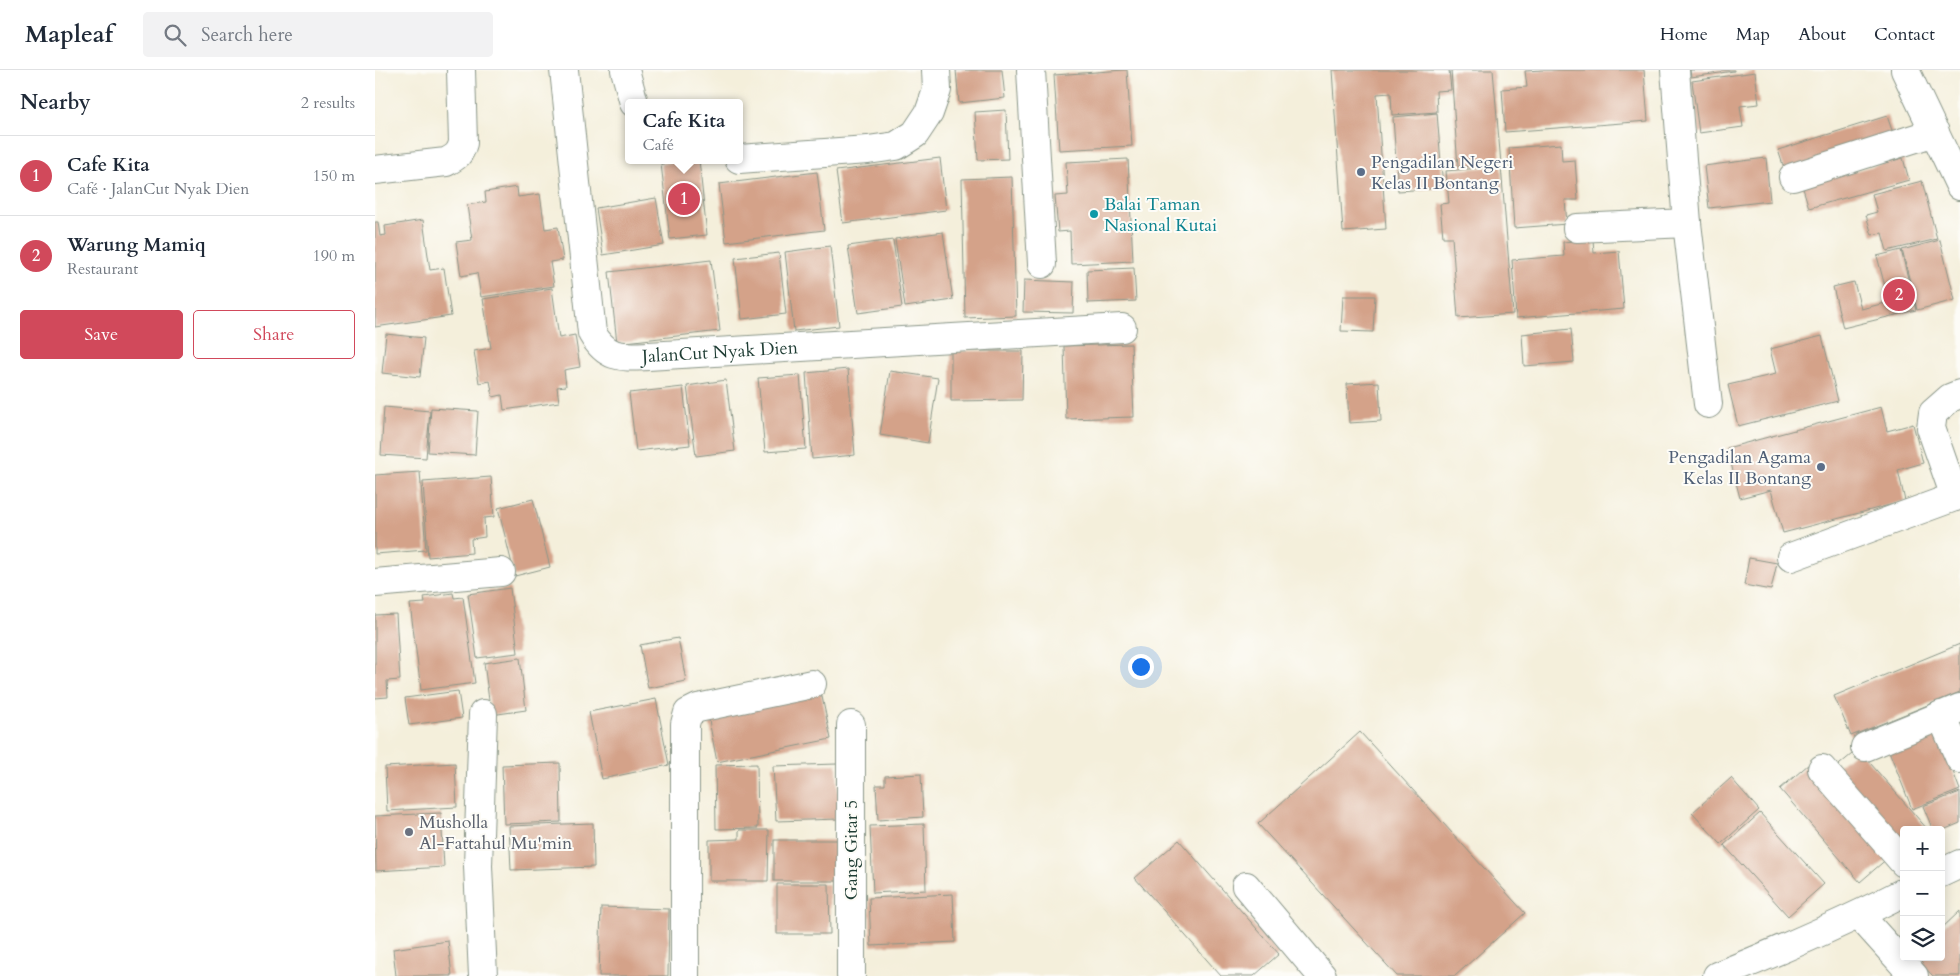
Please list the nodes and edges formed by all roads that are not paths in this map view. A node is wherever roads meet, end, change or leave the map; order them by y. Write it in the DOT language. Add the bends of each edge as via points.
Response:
graph roads {
  1 [pos="461,70"];
  2 [pos="564,70"];
  3 [pos="625,70"];
  4 [pos="937,70"];
  5 [pos="1031,70"];
  6 [pos="1675,70"];
  7 [pos="1905,70"];
  8 [pos="633,99"];
  9 [pos="1935,132"];
  10 [pos="743,159"];
  11 [pos="375,170"];
  12 [pos="1793,177"];
  13 [pos="1960,186"];
  14 [pos="1687,223"];
  15 [pos="1577,228"];
  16 [pos="1042,264"];
  17 [pos="1123,328"];
  18 [pos="1960,394"];
  19 [pos="1708,404"];
  20 [pos="1957,496"];
  21 [pos="1791,558"];
  22 [pos="501,572"];
  23 [pos="375,584"];
  24 [pos="812,684"];
  25 [pos="1951,712"];
  26 [pos="483,714"];
  27 [pos="851,725"];
  28 [pos="1865,747"];
  29 [pos="1960,759"];
  30 [pos="1822,769"];
  31 [pos="1900,858"];
  32 [pos="1960,864"];
  33 [pos="1945,871"];
  34 [pos="1246,886"];
  35 [pos="1900,896"];
  36 [pos="1869,926"];
  37 [pos="483,976"];
  38 [pos="685,976"];
  39 [pos="851,976"];
  40 [pos="1322,976"];
  41 [pos="1717,976"];
  42 [pos="1914,976"];
  1 -- 11 [label="street" via="461,151 446,162"];
  2 -- 17 [label="street, JalanCut Nyak Dien" via="592,333 607,352 621,357 648,356"];
  3 -- 8 [label="street"];
  4 -- 10 [label="street" via="937,90 929,113 915,134 896,146"];
  5 -- 16 [label="street"];
  6 -- 14 [label="street"];
  7 -- 9 [label="street"];
  9 -- 12 [label="street"];
  9 -- 13 [label="street"];
  14 -- 15 [label="street"];
  14 -- 19 [label="street"];
  18 -- 20 [label="street" via="1933,413 1931,428"];
  20 -- 21 [label="street"];
  22 -- 23 [label="street"];
  24 -- 38 [label="street" via="698,708 688,713 685,724"];
  25 -- 28 [label="street"];
  25 -- 29 [label="street"];
  26 -- 37 [label="street" via="478,866"];
  27 -- 39 [label="street, Gang Gitar 5"];
  30 -- 31 [label="street"];
  32 -- 33 [label="street"];
  34 -- 40 [label="street"];
  35 -- 36 [label="street"];
  36 -- 41 [label="street" via="1795,944"];
  36 -- 42 [label="street"];
}
